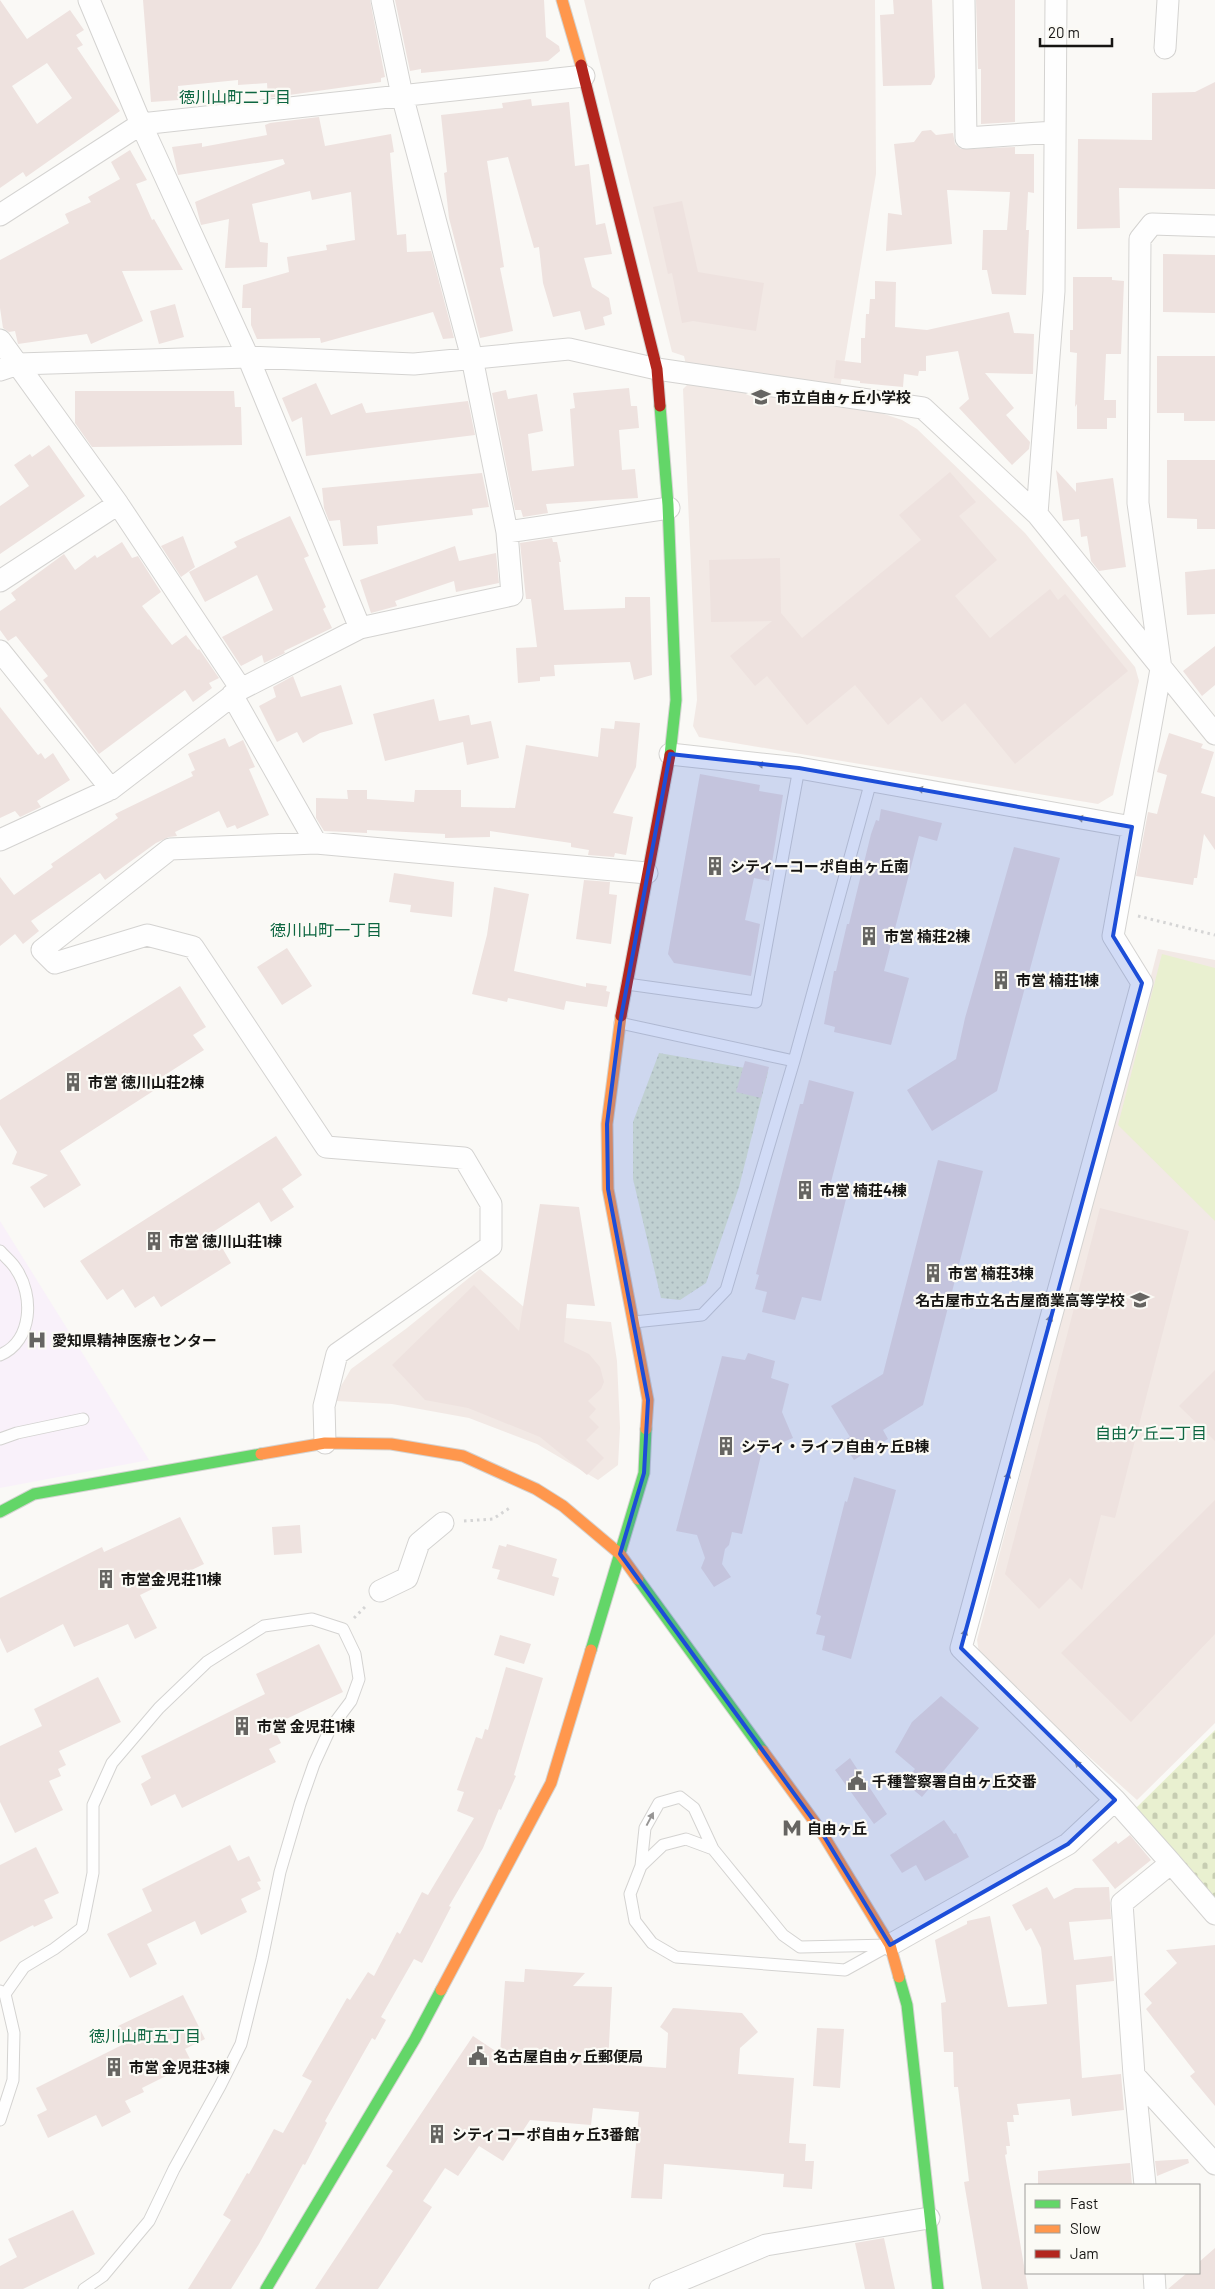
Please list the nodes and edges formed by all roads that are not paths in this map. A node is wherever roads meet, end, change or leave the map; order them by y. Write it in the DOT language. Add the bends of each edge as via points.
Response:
graph roads {
  1 [pos="89,0"];
  2 [pos="382,0"];
  3 [pos="562,0"];
  4 [pos="964,0"];
  5 [pos="1056,0"];
  6 [pos="1168,0"];
  7 [pos="1165,48"];
  8 [pos="584,76"];
  9 [pos="402,95"];
  10 [pos="141,124"];
  11 [pos="1055,132"];
  12 [pos="0,215"];
  13 [pos="1215,226"];
  14 [pos="0,340"];
  15 [pos="248,357"];
  16 [pos="472,358"];
  17 [pos="9,367"];
  18 [pos="657,370"];
  19 [pos="118,504"];
  20 [pos="668,508"];
  21 [pos="1038,514"];
  22 [pos="507,532"];
  23 [pos="0,581"];
  24 [pos="360,628"];
  25 [pos="0,651"];
  26 [pos="1161,669"];
  27 [pos="237,692"];
  28 [pos="1215,734"];
  29 [pos="670,754"];
  30 [pos="799,768"];
  31 [pos="871,781"];
  32 [pos="111,789"];
  33 [pos="1132,827"];
  34 [pos="0,840"];
  35 [pos="316,843"];
  36 [pos="647,873"];
  37 [pos="627,984"];
  38 [pos="620,1023"];
  39 [pos="794,1061"];
  40 [pos="0,1251"];
  41 [pos="634,1322"];
  42 [pos="0,1355"];
  43 [pos="83,1419"];
  44 [pos="0,1439"];
  45 [pos="325,1442"];
  46 [pos="0,1512"];
  47 [pos="443,1523"];
  48 [pos="620,1554"];
  49 [pos="380,1591"];
  50 [pos="1115,1800"];
  51 [pos="713,1849"];
  52 [pos="1171,1863"];
  53 [pos="641,1866"];
  54 [pos="1215,1914"];
  55 [pos="890,1945"];
  56 [pos="2,1993"];
  57 [pos="1134,2075"];
  58 [pos="0,2120"];
  59 [pos="1215,2164"];
  60 [pos="1145,2184"];
  61 [pos="929,2218"];
  62 [pos="1154,2274"];
  63 [pos="84,2289"];
  64 [pos="266,2289"];
  65 [pos="660,2289"];
  66 [pos="938,2289"];
  67 [pos="1155,2289"];
  1 -- 10 [label="street"];
  2 -- 9 [label="street"];
  3 -- 8 [label="street"];
  4 -- 11 [label="street" via="966,138"];
  5 -- 11 [label="street"];
  6 -- 7 [label="street"];
  8 -- 9 [label="street"];
  8 -- 18 [label="street"];
  9 -- 10 [label="street"];
  9 -- 16 [label="street"];
  10 -- 12 [label="street"];
  10 -- 15 [label="street"];
  11 -- 21 [label="street" via="1054,291"];
  13 -- 26 [label="street" via="1152,224 1140,238 1138,503"];
  14 -- 17 [label="street"];
  15 -- 16 [label="street" via="414,364"];
  15 -- 17 [label="street"];
  15 -- 24 [label="street"];
  16 -- 18 [label="street" via="569,349"];
  16 -- 22 [label="street"];
  17 -- 19 [label="street"];
  18 -- 20 [label="street"];
  18 -- 21 [label="street" via="923,408"];
  19 -- 23 [label="street"];
  19 -- 27 [label="street"];
  20 -- 22 [label="street"];
  20 -- 29 [label="street" via="676,700"];
  21 -- 26 [label="street"];
  22 -- 24 [label="street" via="512,596"];
  24 -- 27 [label="street"];
  25 -- 32 [label="street"];
  26 -- 28 [label="street"];
  26 -- 33 [label="street"];
  27 -- 32 [label="street"];
  27 -- 35 [label="street"];
  30 -- 29 [label="street, one-way"];
  29 -- 36 [label="street"];
  30 -- 31 [label="street"];
  30 -- 37 [label="lane" via="756,1002"];
  33 -- 31 [label="street, one-way"];
  31 -- 39 [label="lane"];
  32 -- 34 [label="street"];
  50 -- 33 [label="street, one-way" via="961,1648 1142,983 1113,936"];
  35 -- 36 [label="street"];
  35 -- 45 [label="street" via="170,848 42,950 55,963 147,935 194,947 326,1147 464,1158 491,1204 491,1246 337,1354 324,1406"];
  36 -- 37 [label="street"];
  37 -- 38 [label="street"];
  38 -- 39 [label="lane"];
  38 -- 41 [label="street" via="608,1124 608,1189"];
  39 -- 41 [label="lane" via="726,1290 702,1315"];
  40 -- 42 [label="lane" via="16,1269 26,1292 28,1314 23,1335"];
  41 -- 48 [label="street" via="648,1400 644,1472"];
  43 -- 44 [label="lane"];
  45 -- 46 [label="street" via="34,1494"];
  45 -- 48 [label="street" via="391,1444 463,1456 536,1489 563,1506"];
  47 -- 49 [label="street" via="418,1543 407,1578"];
  48 -- 55 [label="street" via="819,1828"];
  48 -- 64 [label="street" via="551,1783 415,2039"];
  50 -- 52 [label="street"];
  50 -- 55 [label="street" via="1068,1844"];
  51 -- 53 [label="lane" via="686,1839 663,1845"];
  53 -- 51 [label="lane, one-way" via="645,1828 659,1803 680,1797 694,1808"];
  51 -- 55 [label="lane" via="783,1935 800,1947"];
  52 -- 54 [label="street"];
  52 -- 57 [label="street" via="1122,1903"];
  53 -- 55 [label="lane" via="630,1894 635,1921 652,1943 676,1957 845,1970"];
  55 -- 61 [label="street" via="907,2005"];
  56 -- 58 [label="lane" via="14,2033 13,2080"];
  56 -- 63 [label="lane" via="24,1967 82,1928 93,1874 93,1805 112,1763 159,1708 207,1662 264,1626 312,1618 343,1629 355,1654 359,1678 351,1701 330,1729 303,1796 280,1872 241,2044 149,2221 103,2276"];
  57 -- 59 [label="street"];
  57 -- 60 [label="street"];
  61 -- 65 [label="street" via="766,2245"];
  61 -- 66 [label="street"];
  62 -- 67 [label="street"];
}
